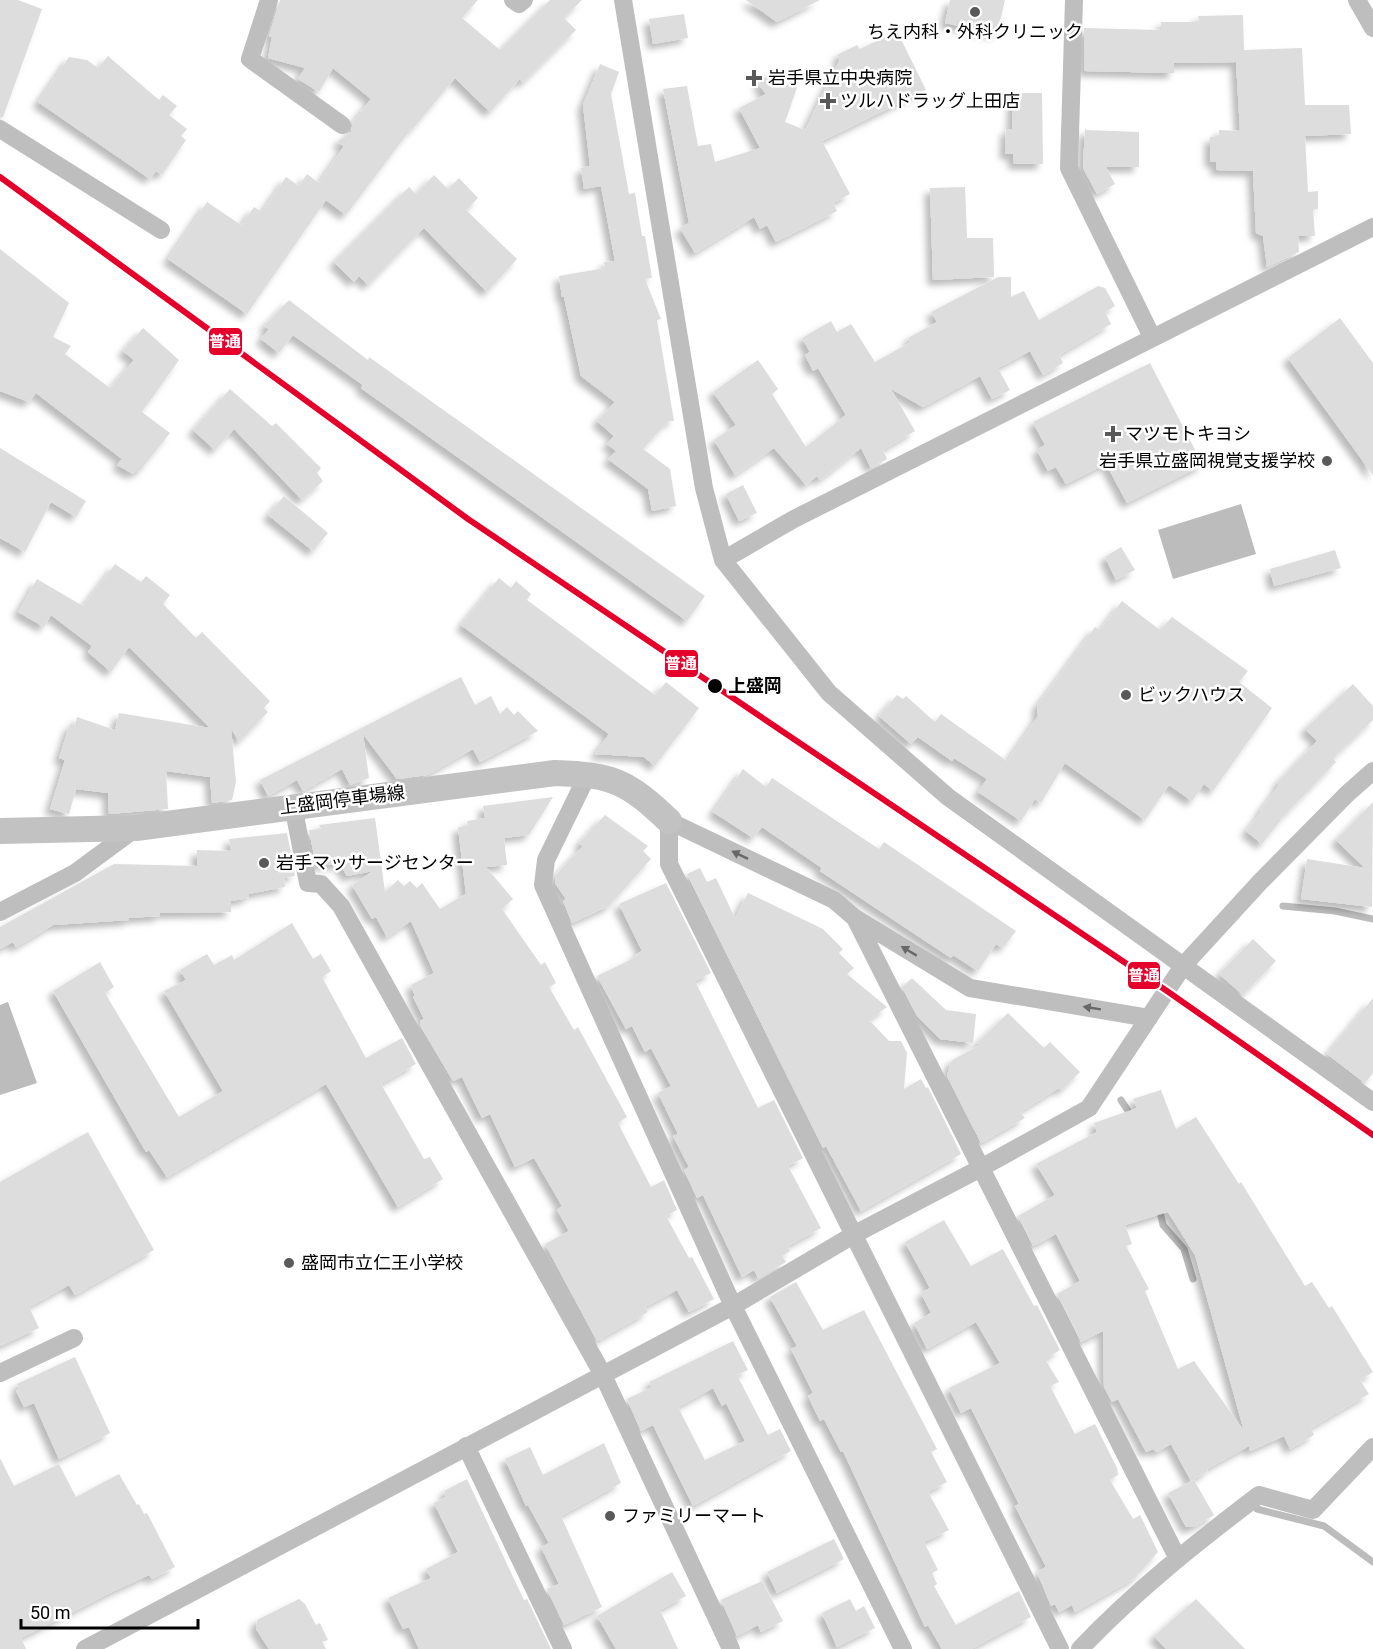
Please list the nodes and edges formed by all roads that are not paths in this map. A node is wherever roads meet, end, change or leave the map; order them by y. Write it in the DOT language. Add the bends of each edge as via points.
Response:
graph roads {
  1 [pos="269,0"];
  2 [pos="513,0"];
  3 [pos="524,0"];
  4 [pos="623,0"];
  5 [pos="1074,0"];
  6 [pos="1357,0"];
  7 [pos="1373,28"];
  8 [pos="342,125"];
  9 [pos="0,129"];
  10 [pos="1373,227"];
  11 [pos="161,230"];
  12 [pos="1152,337"];
  13 [pos="723,560"];
  14 [pos="1373,771"];
  15 [pos="588,774"];
  16 [pos="293,805"];
  17 [pos="669,821"];
  18 [pos="136,828"];
  19 [pos="0,831"];
  20 [pos="0,912"];
  21 [pos="855,918"];
  22 [pos="1183,966"];
  23 [pos="1149,1018"];
  24 [pos="1373,1102"];
  25 [pos="979,1169"];
  26 [pos="855,1234"];
  27 [pos="733,1306"];
  28 [pos="74,1338"];
  29 [pos="0,1373"];
  30 [pos="602,1373"];
  31 [pos="466,1446"];
  32 [pos="1373,1447"];
  33 [pos="1177,1557"];
  34 [pos="85,1649"];
  35 [pos="563,1649"];
  36 [pos="731,1649"];
  37 [pos="903,1649"];
  38 [pos="1060,1649"];
  39 [pos="1080,1649"];
  1 -- 8 [label="street" via="250,59"];
  2 -- 3 [label="street" via="519,4"];
  4 -- 13 [label="street" via="704,488"];
  5 -- 12 [label="street" via="1069,168"];
  6 -- 7 [label="street"];
  9 -- 11 [label="street"];
  10 -- 12 [label="street"];
  12 -- 13 [label="street" via="794,519"];
  13 -- 22 [label="street" via="829,693 948,797"];
  14 -- 22 [label="street" via="1268,874"];
  15 -- 16 [label="main road, 上盛岡停車場線" via="555,773"];
  15 -- 17 [label="main road, 上盛岡停車場線" via="620,782"];
  15 -- 27 [label="street" via="546,860 543,885"];
  16 -- 18 [label="main road, 上盛岡停車場線"];
  16 -- 30 [label="street" via="308,883 321,884 341,906"];
  21 -- 17 [label="street, one-way" via="834,900"];
  17 -- 26 [label="street" via="669,864"];
  18 -- 19 [label="main road, 上盛岡停車場線"];
  18 -- 20 [label="street" via="75,873"];
  23 -- 21 [label="street, one-way" via="970,988"];
  21 -- 25 [label="street"];
  22 -- 23 [label="street"];
  22 -- 24 [label="street"];
  23 -- 25 [label="street" via="1089,1108"];
  25 -- 26 [label="street"];
  25 -- 33 [label="street"];
  26 -- 27 [label="street"];
  26 -- 38 [label="street"];
  27 -- 30 [label="street"];
  27 -- 37 [label="street"];
  28 -- 29 [label="street"];
  30 -- 31 [label="street"];
  30 -- 36 [label="street"];
  31 -- 34 [label="street"];
  31 -- 35 [label="street"];
  32 -- 33 [label="street" via="1313,1510 1259,1495"];
  33 -- 39 [label="street"];
}
